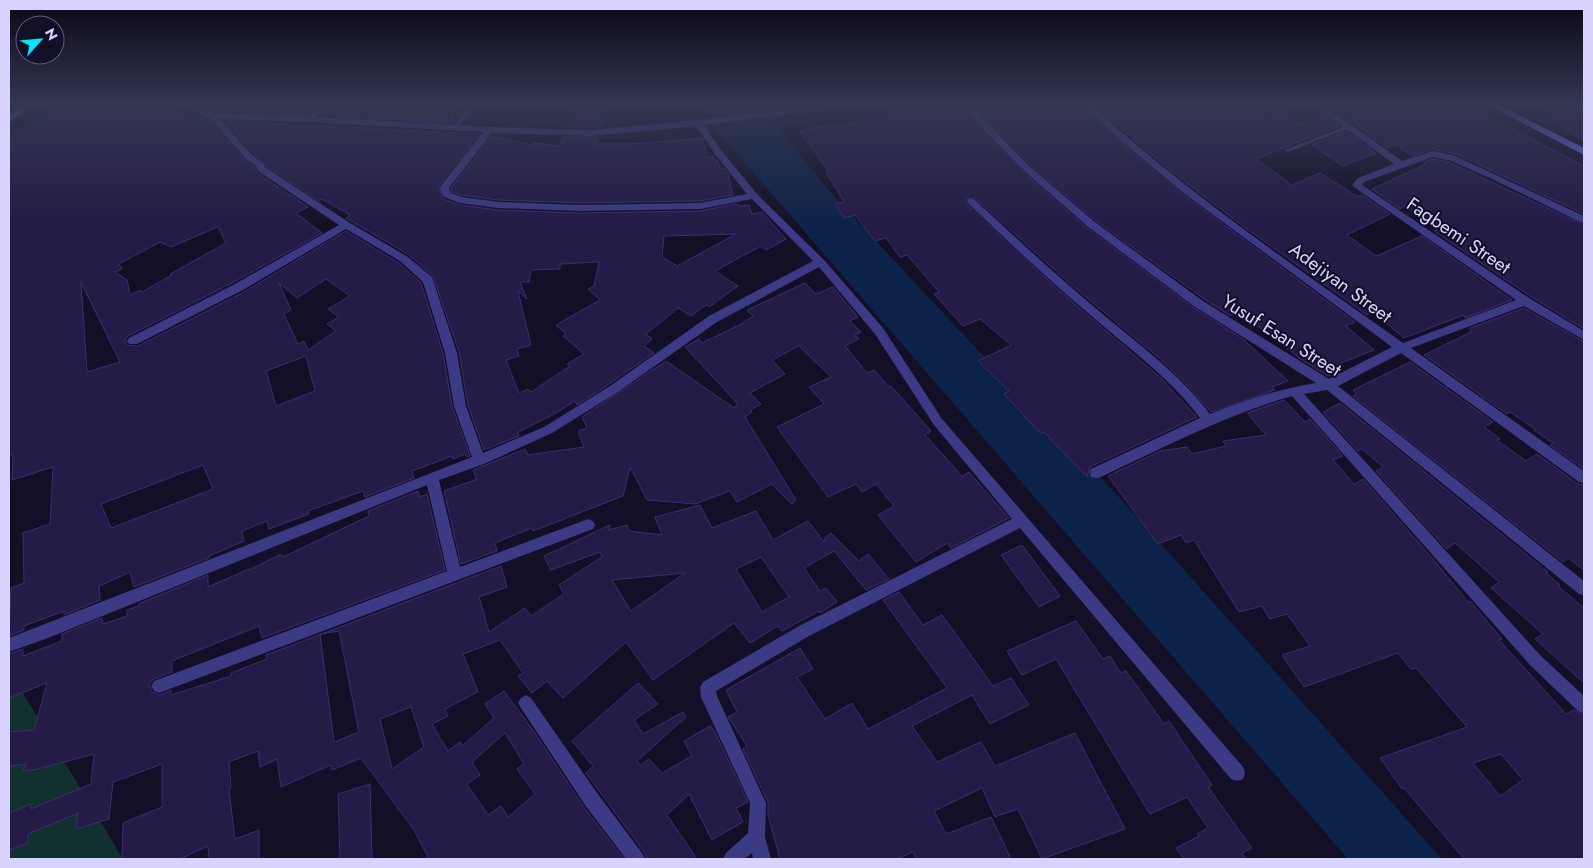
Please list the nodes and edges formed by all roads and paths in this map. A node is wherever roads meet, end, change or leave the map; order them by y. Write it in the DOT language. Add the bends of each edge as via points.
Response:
graph roads {
  1 [pos="238,145"];
  2 [pos="479,145"];
  3 [pos="714,145"];
  4 [pos="1004,145"];
  5 [pos="1130,145"];
  6 [pos="1302,145"];
  7 [pos="1372,145"];
  8 [pos="1569,145"];
  9 [pos="1288,150"];
  10 [pos="1584,152"];
  11 [pos="1401,165"];
  12 [pos="754,196"];
  13 [pos="971,201"];
  14 [pos="1584,220"];
  15 [pos="346,225"];
  16 [pos="820,262"];
  17 [pos="1525,301"];
  18 [pos="1584,336"];
  19 [pos="133,341"];
  20 [pos="1400,348"];
  21 [pos="1329,385"];
  22 [pos="1294,391"];
  23 [pos="1208,420"];
  24 [pos="479,460"];
  25 [pos="1096,473"];
  26 [pos="432,477"];
  27 [pos="1584,478"];
  28 [pos="1024,520"];
  29 [pos="588,525"];
  30 [pos="456,574"];
  31 [pos="1584,589"];
  32 [pos="9,644"];
  33 [pos="159,686"];
  34 [pos="526,702"];
  35 [pos="1584,706"];
  36 [pos="1237,773"];
  37 [pos="756,837"];
  38 [pos="636,859"];
  39 [pos="732,859"];
  40 [pos="762,859"];
  1 -- 15 [label="street" via="261,170"];
  2 -- 12 [label="street" via="444,188 447,195 498,205 589,208 700,206"];
  3 -- 12 [label="street"];
  4 -- 21 [label="street, Yusuf Esan Street" via="1091,224 1199,304"];
  5 -- 20 [label="street, Adejiyan Street" via="1183,189"];
  6 -- 9 [label="lane"];
  7 -- 11 [label="street"];
  8 -- 10 [label="main road"];
  11 -- 14 [label="street" via="1433,154 1452,158"];
  11 -- 17 [label="street, Fagbemi Street" via="1361,180 1358,185"];
  12 -- 16 [label="street"];
  13 -- 23 [label="street" via="1116,332 1154,361 1191,397"];
  15 -- 19 [label="street" via="239,287"];
  15 -- 24 [label="street" via="404,259 428,280 451,353 460,406"];
  16 -- 24 [label="street" via="712,319 614,389 548,430"];
  16 -- 28 [label="street" via="879,331 938,422"];
  17 -- 18 [label="street, Fagbemi Street"];
  17 -- 20 [label="street"];
  20 -- 21 [label="street"];
  20 -- 27 [label="street, Adejiyan Street"];
  21 -- 22 [label="street"];
  21 -- 31 [label="street, Yusuf Esan Street"];
  22 -- 23 [label="street"];
  22 -- 35 [label="street" via="1535,660"];
  23 -- 25 [label="street"];
  24 -- 26 [label="street"];
  26 -- 30 [label="street"];
  26 -- 32 [label="street"];
  28 -- 36 [label="street"];
  28 -- 37 [label="street" via="804,631 708,687 709,697 758,803"];
  29 -- 30 [label="street"];
  30 -- 33 [label="street"];
  34 -- 38 [label="street"];
  37 -- 39 [label="street"];
  37 -- 40 [label="street"];
}
